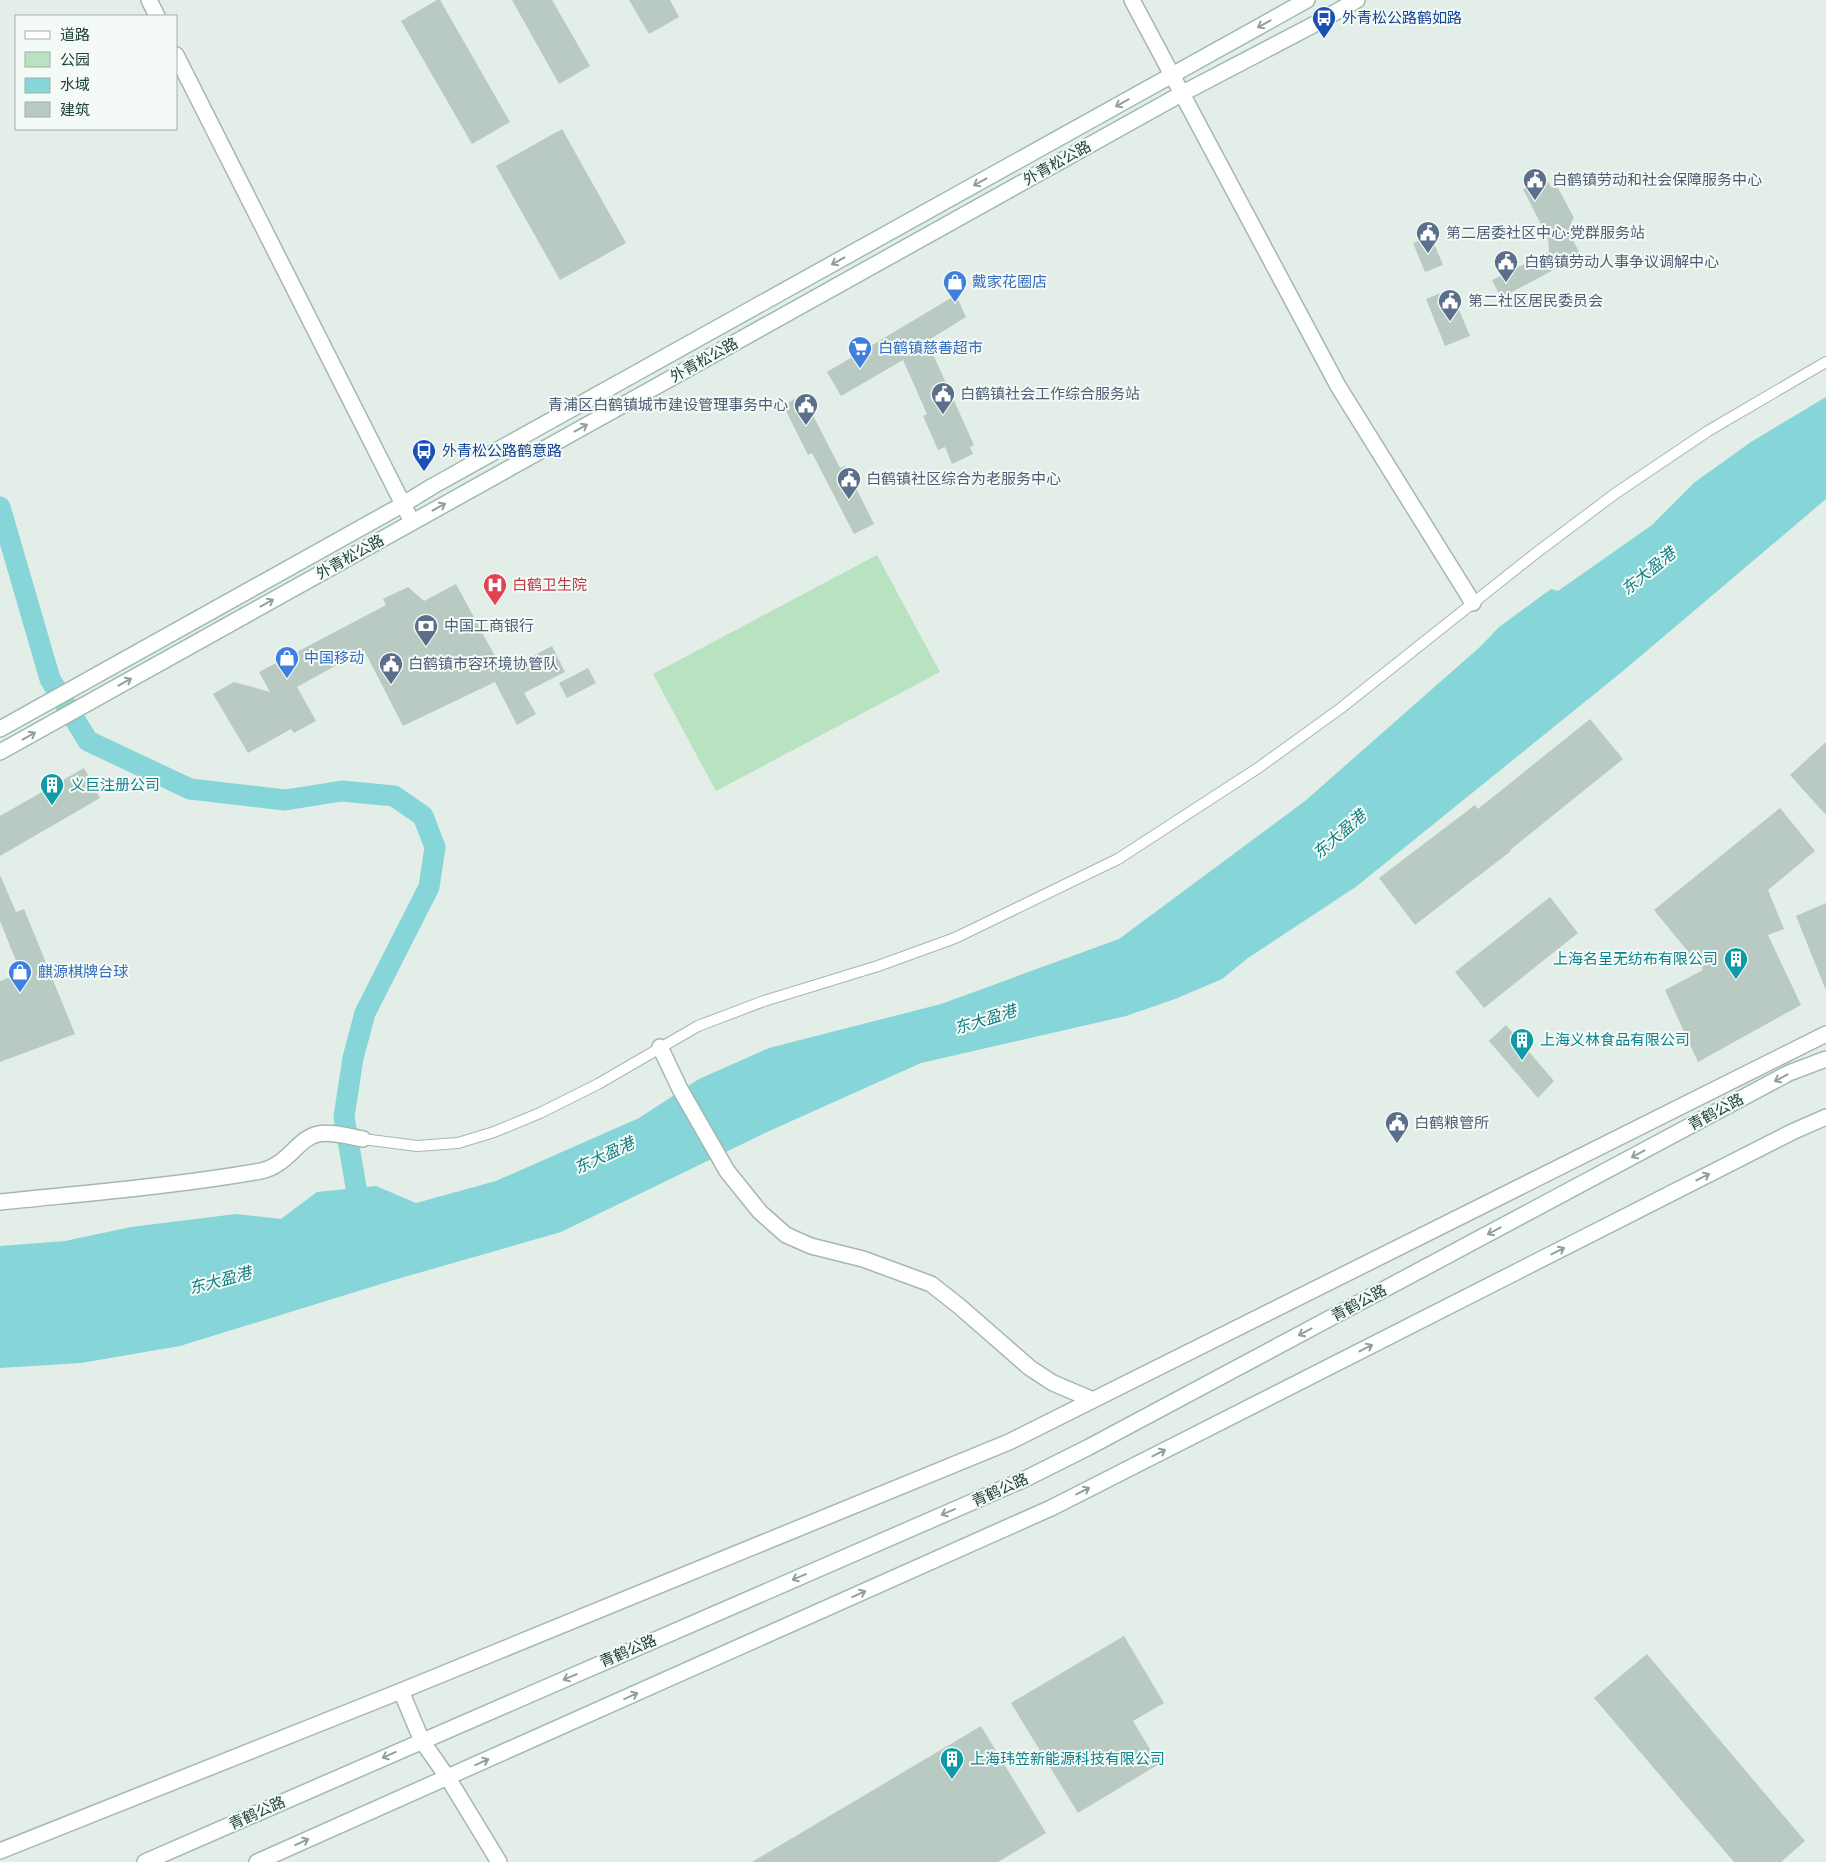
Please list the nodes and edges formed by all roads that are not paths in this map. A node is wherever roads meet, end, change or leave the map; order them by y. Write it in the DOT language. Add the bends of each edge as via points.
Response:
graph roads {
  1 [pos="149,0"];
  2 [pos="1132,0"];
  3 [pos="1307,0"];
  4 [pos="1357,0"];
  5 [pos="156,15"];
  6 [pos="178,58"];
  7 [pos="1173,74"];
  8 [pos="1183,93"];
  9 [pos="1826,362"];
  10 [pos="402,505"];
  11 [pos="412,522"];
  12 [pos="1473,603"];
  13 [pos="0,729"];
  14 [pos="0,752"];
  15 [pos="1826,1034"];
  16 [pos="660,1047"];
  17 [pos="1826,1059"];
  18 [pos="1826,1118"];
  19 [pos="363,1139"];
  20 [pos="0,1202"];
  21 [pos="1093,1400"];
  22 [pos="401,1691"];
  23 [pos="422,1741"];
  24 [pos="448,1778"];
  25 [pos="0,1850"];
  26 [pos="145,1862"];
  27 [pos="257,1862"];
  28 [pos="499,1862"];
  1 -- 5 [label="main road"];
  2 -- 7 [label="main road"];
  3 -- 7 [label="main road, 外青松公路, one-way"];
  4 -- 8 [label="main road, 外青松公路"];
  6 -- 10 [label="main road"];
  7 -- 8 [label="main road"];
  7 -- 10 [label="main road, 外青松公路, one-way"];
  11 -- 8 [label="main road, 外青松公路, one-way"];
  8 -- 12 [label="main road" via="1338,386"];
  9 -- 12 [label="lane" via="1708,431 1616,493"];
  10 -- 11 [label="main road"];
  10 -- 13 [label="main road, 外青松公路"];
  14 -- 11 [label="main road, 外青松公路, one-way"];
  12 -- 16 [label="lane" via="1258,768 1118,859 955,938 764,1001 698,1026"];
  15 -- 21 [label="main road"];
  16 -- 19 [label="lane" via="598,1084 494,1132 458,1143 418,1146"];
  16 -- 21 [label="main road" via="727,1171 760,1212 786,1235 810,1246 863,1259 931,1284 1030,1368 1053,1383"];
  17 -- 23 [label="main road, 青鹤公路, one-way" via="1789,1074 1025,1479"];
  24 -- 18 [label="main road, one-way" via="1051,1508 1784,1136"];
  19 -- 20 [label="main road" via="321,1133 314,1135 279,1164 264,1170"];
  21 -- 22 [label="main road" via="1009,1442"];
  22 -- 23 [label="main road"];
  22 -- 25 [label="main road"];
  23 -- 24 [label="main road"];
  23 -- 26 [label="main road, 青鹤公路, one-way"];
  27 -- 24 [label="main road, one-way"];
  24 -- 28 [label="main road"];
}
